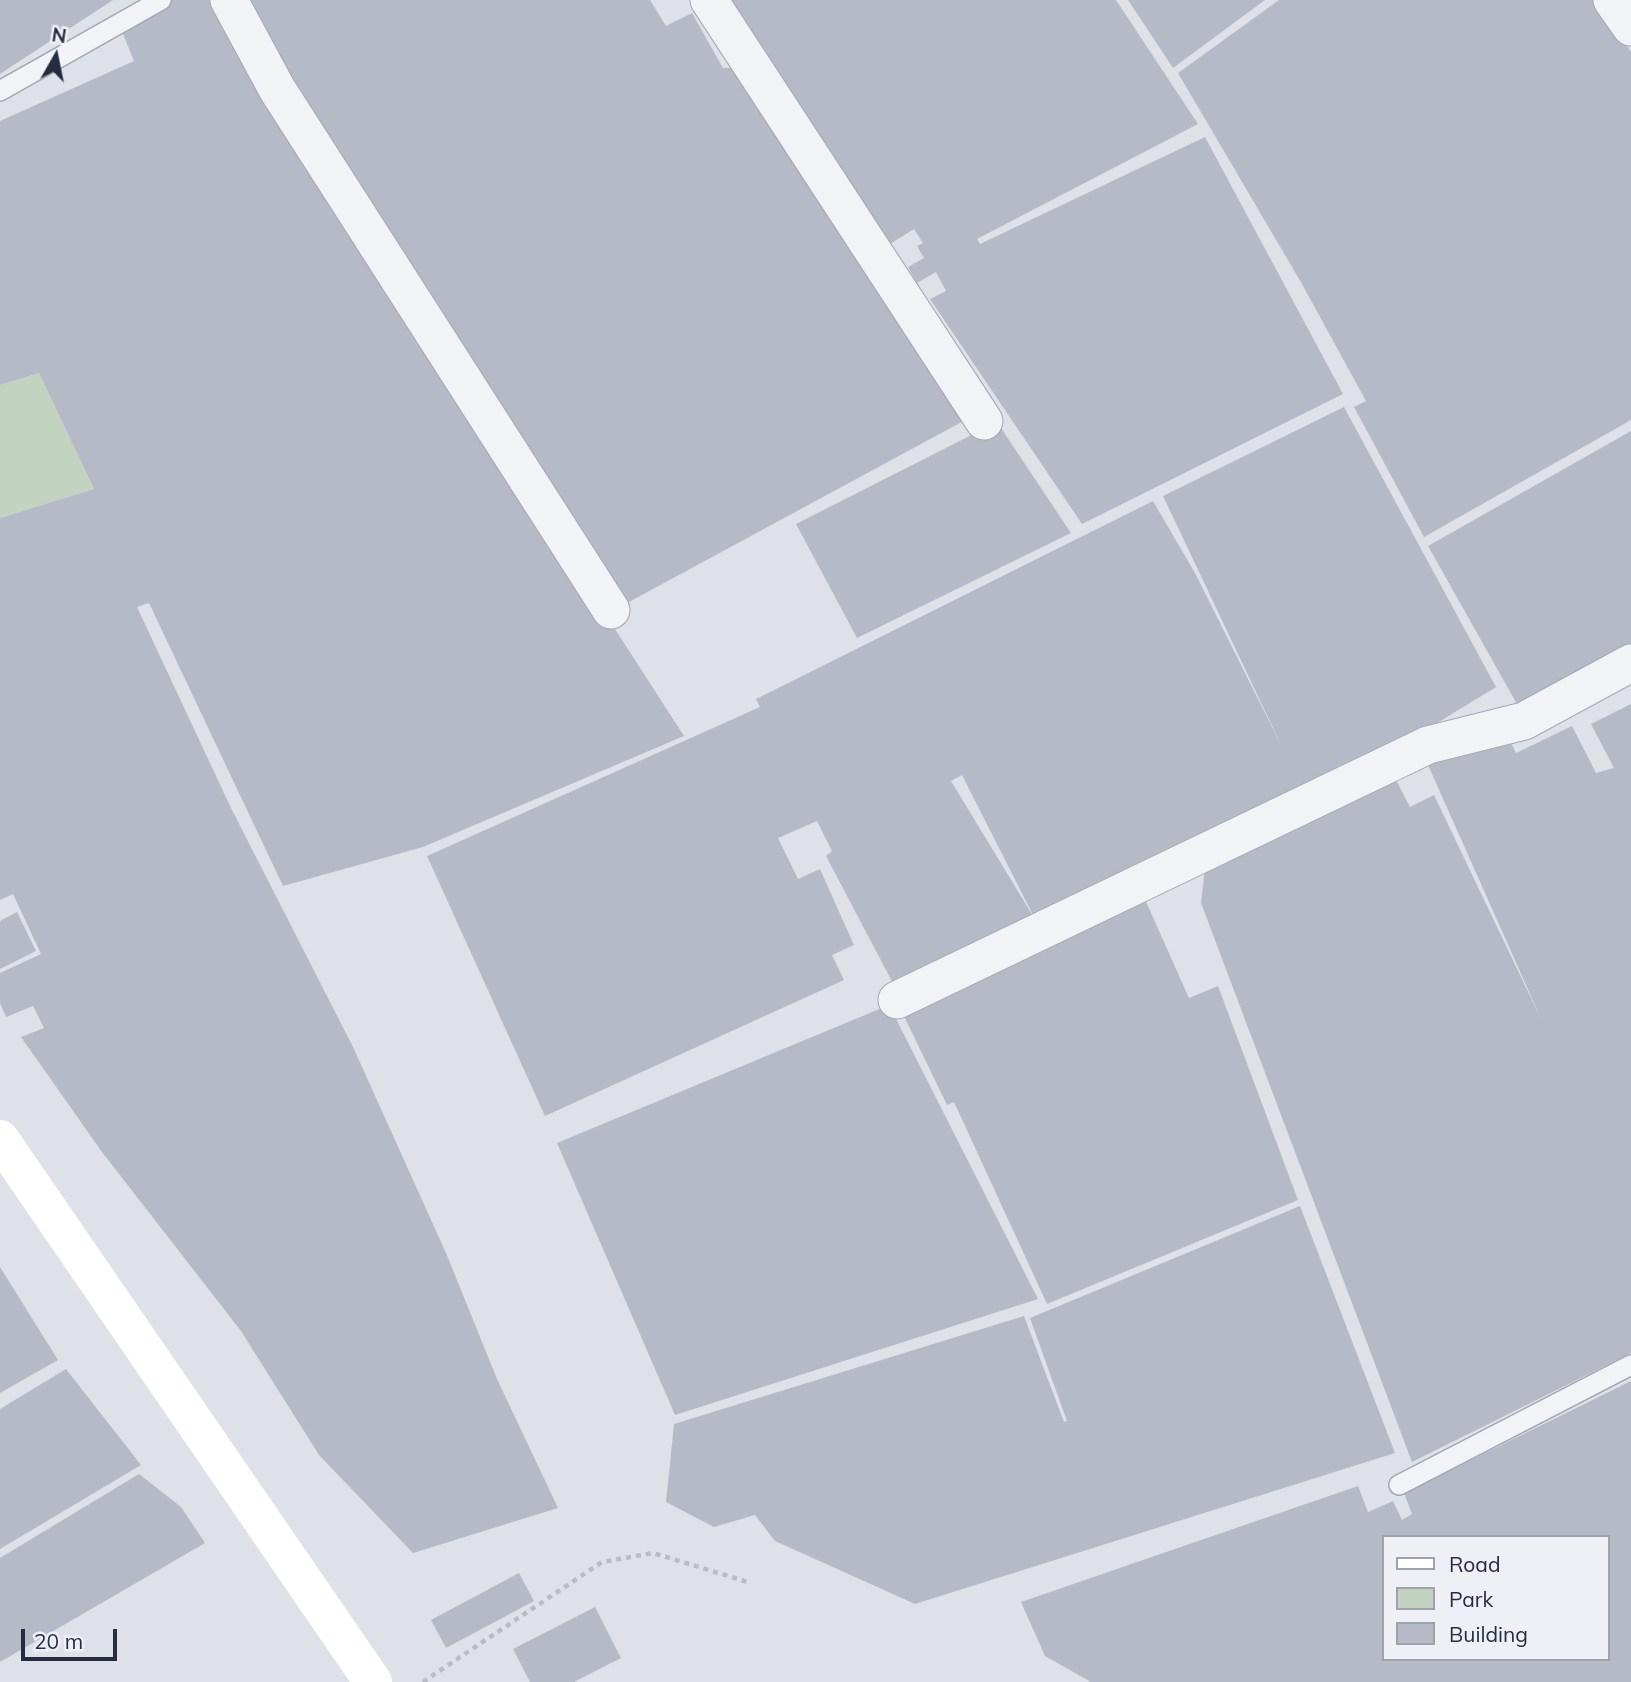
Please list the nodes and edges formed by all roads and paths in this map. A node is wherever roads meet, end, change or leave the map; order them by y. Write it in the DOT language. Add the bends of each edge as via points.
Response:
graph roads {
  1 [pos="161,0"];
  2 [pos="229,0"];
  3 [pos="709,0"];
  4 [pos="1612,0"];
  5 [pos="1631,27"];
  6 [pos="0,91"];
  7 [pos="984,421"];
  8 [pos="611,610"];
  9 [pos="1631,663"];
  10 [pos="897,1000"];
  11 [pos="0,1139"];
  12 [pos="1631,1365"];
  13 [pos="1399,1485"];
  14 [pos="748,1582"];
  15 [pos="373,1682"];
  16 [pos="423,1682"];
  1 -- 6 [label="lane"];
  2 -- 8 [label="street" via="277,89"];
  3 -- 7 [label="street"];
  4 -- 5 [label="street"];
  9 -- 10 [label="street" via="1524,721 1427,745"];
  11 -- 15 [label="main road"];
  12 -- 13 [label="lane"];
  14 -- 16 [label="path" via="653,1553 602,1562"];
}
